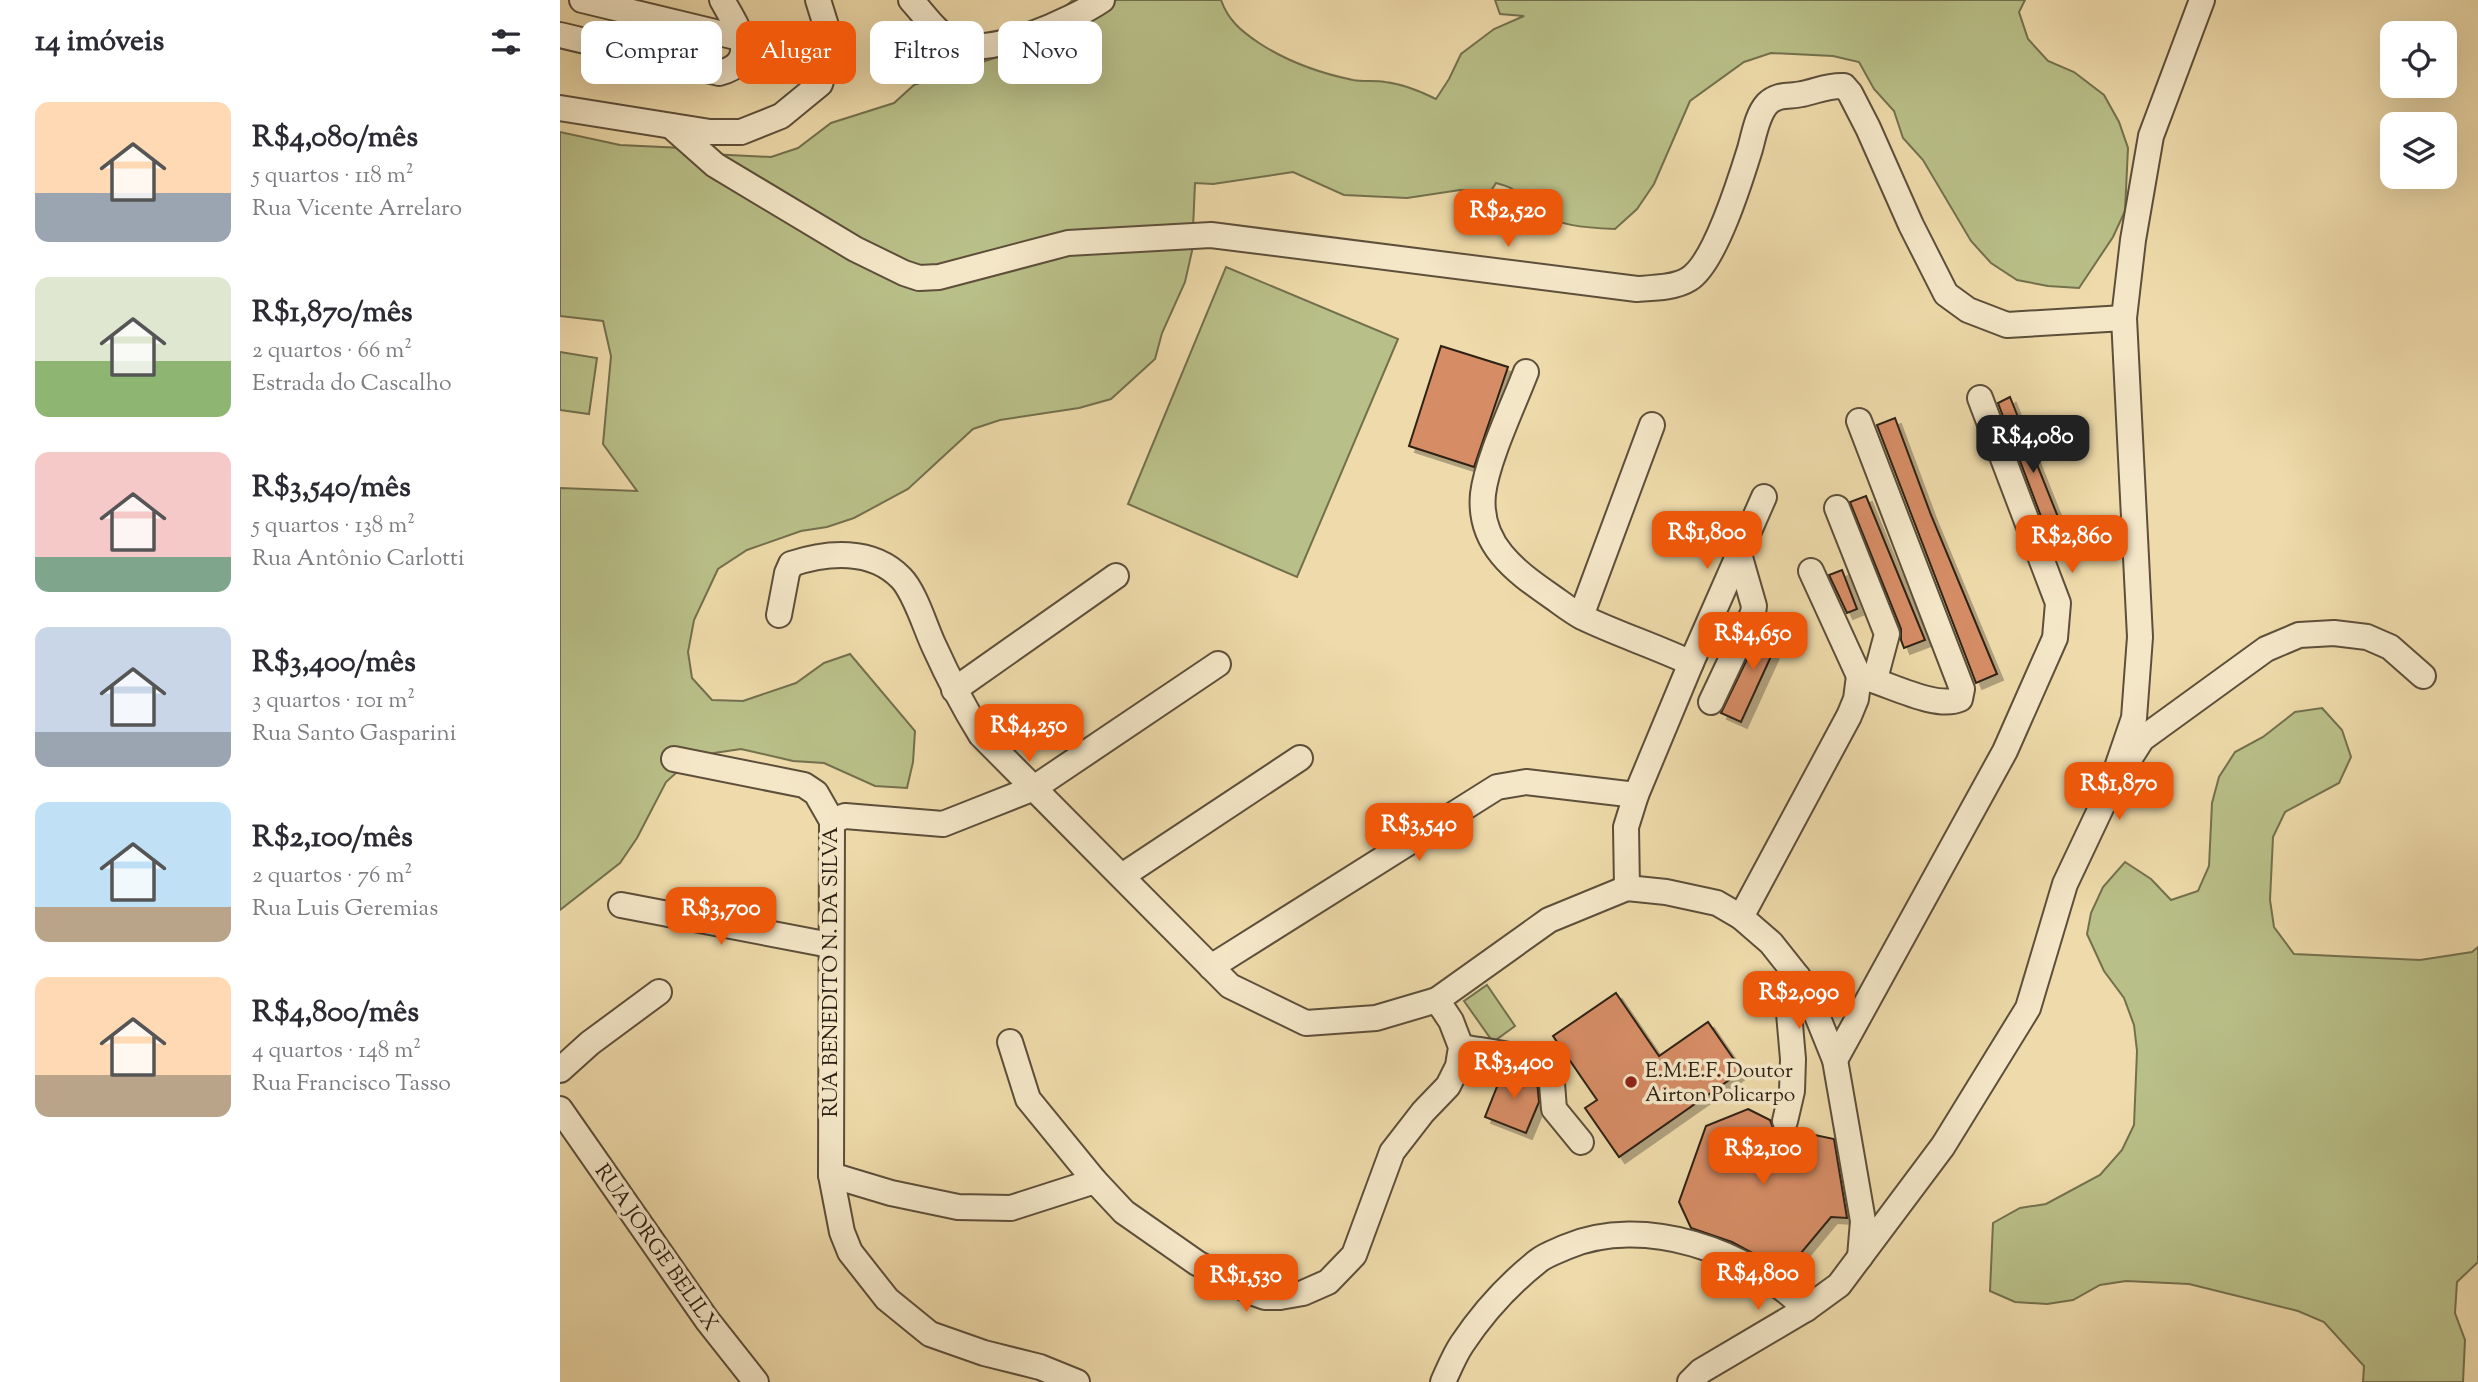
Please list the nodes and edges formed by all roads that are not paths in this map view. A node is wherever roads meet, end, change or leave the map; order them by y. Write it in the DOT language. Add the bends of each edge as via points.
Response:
graph roads {
  1 [pos="582,0"];
  2 [pos="722,0"];
  3 [pos="818,0"];
  4 [pos="911,0"];
  5 [pos="1102,0"];
  6 [pos="2202,0"];
  7 [pos="736,25"];
  8 [pos="560,35"];
  9 [pos="736,37"];
  10 [pos="736,65"];
  11 [pos="560,108"];
  12 [pos="671,126"];
  13 [pos="2124,318"];
  14 [pos="1526,372"];
  15 [pos="1980,398"];
  16 [pos="1859,421"];
  17 [pos="1652,425"];
  18 [pos="1764,497"];
  19 [pos="1837,508"];
  20 [pos="1739,554"];
  21 [pos="1811,571"];
  22 [pos="1116,576"];
  23 [pos="779,615"];
  24 [pos="1581,616"];
  25 [pos="1691,663"];
  26 [pos="1218,664"];
  27 [pos="2423,676"];
  28 [pos="1867,678"];
  29 [pos="954,690"];
  30 [pos="1711,702"];
  31 [pos="1300,758"];
  32 [pos="674,759"];
  33 [pos="1034,788"];
  34 [pos="2109,791"];
  35 [pos="1636,795"];
  36 [pos="832,821"];
  37 [pos="1122,876"];
  38 [pos="1627,888"];
  39 [pos="621,905"];
  40 [pos="1741,917"];
  41 [pos="830,945"];
  42 [pos="1211,967"];
  43 [pos="1798,977"];
  44 [pos="659,992"];
  45 [pos="1437,1000"];
  46 [pos="1010,1042"];
  47 [pos="1461,1047"];
  48 [pos="1835,1059"];
  49 [pos="560,1070"];
  50 [pos="560,1109"];
  51 [pos="1785,1121"];
  52 [pos="1581,1142"];
  53 [pos="831,1175"];
  54 [pos="1095,1181"];
  55 [pos="1860,1257"];
  56 [pos="1805,1309"];
  57 [pos="757,1382"];
  58 [pos="1077,1382"];
  59 [pos="1443,1382"];
  60 [pos="1690,1382"];
  1 -- 9 [label="street"];
  2 -- 7 [label="street"];
  3 -- 12 [label="street" via="828,32 829,57 820,84 781,116 741,132"];
  4 -- 5 [label="street" via="955,44 976,47 1032,35"];
  6 -- 13 [label="street" via="2151,136"];
  8 -- 10 [label="street" via="719,73"];
  11 -- 12 [label="street"];
  12 -- 13 [label="street" via="715,165 855,248 919,278 939,278 1068,243 1211,235 1637,289 1689,279 1700,268 1732,206 1758,120 1768,104 1784,94 1844,86 1946,294 1968,310 2007,325"];
  13 -- 34 [label="street" via="2140,637 2134,719"];
  14 -- 24 [label="street" via="1486,477 1486,522 1492,542 1518,573"];
  15 -- 48 [label="street" via="2058,603 2055,638 2005,751"];
  16 -- 28 [label="street" via="1962,690 1960,699 1951,703 1935,701"];
  17 -- 24 [label="street"];
  18 -- 20 [label="street"];
  19 -- 28 [label="street" via="1887,634"];
  20 -- 25 [label="street"];
  20 -- 30 [label="street" via="1754,613"];
  21 -- 28 [label="street"];
  22 -- 29 [label="street"];
  23 -- 29 [label="street" via="791,564 817,556 873,559 902,579"];
  24 -- 25 [label="street"];
  25 -- 35 [label="street"];
  26 -- 33 [label="street"];
  27 -- 34 [label="street" via="2390,647 2367,637 2299,635 2266,649 2142,739"];
  28 -- 40 [label="street"];
  29 -- 33 [label="street" via="981,735"];
  31 -- 37 [label="street"];
  32 -- 36 [label="street, RUA BENEDITO N. DA SILVA" via="804,785 816,793"];
  33 -- 36 [label="street" via="943,824 859,817"];
  33 -- 37 [label="street"];
  34 -- 55 [label="street" via="2065,884 2028,1008 1943,1146"];
  35 -- 38 [label="street" via="1626,827"];
  35 -- 42 [label="street" via="1526,782 1497,787"];
  36 -- 41 [label="street, RUA BENEDITO N. DA SILVA"];
  37 -- 42 [label="street"];
  38 -- 40 [label="street" via="1717,903"];
  38 -- 45 [label="street" via="1549,920"];
  39 -- 41 [label="street"];
  40 -- 43 [label="street" via="1771,943"];
  41 -- 53 [label="street, RUA BENEDITO N. DA SILVA"];
  42 -- 45 [label="street" via="1230,986 1306,1023 1376,1018"];
  43 -- 48 [label="street"];
  43 -- 51 [label="street" via="1788,1002 1794,1059"];
  44 -- 49 [label="street"];
  45 -- 47 [label="street"];
  46 -- 54 [label="street" via="1028,1099"];
  47 -- 52 [label="street" via="1545,1066 1551,1071 1554,1109"];
  47 -- 54 [label="street" via="1448,1086 1392,1152 1354,1255 1328,1282 1303,1293 1265,1297 1197,1263 1124,1212"];
  48 -- 55 [label="street" via="1863,1221"];
  50 -- 57 [label="street, RUA JORGE BELILX" via="707,1320"];
  53 -- 54 [label="street" via="958,1208 1012,1208"];
  53 -- 58 [label="street, RUA BENEDITO N. DA SILVA" via="850,1252 887,1299 930,1334"];
  55 -- 56 [label="street" via="1839,1285"];
  56 -- 59 [label="street" via="1787,1290 1740,1263 1682,1240 1629,1233 1584,1239 1539,1260 1493,1304 1461,1345"];
  56 -- 60 [label="street"];
}
